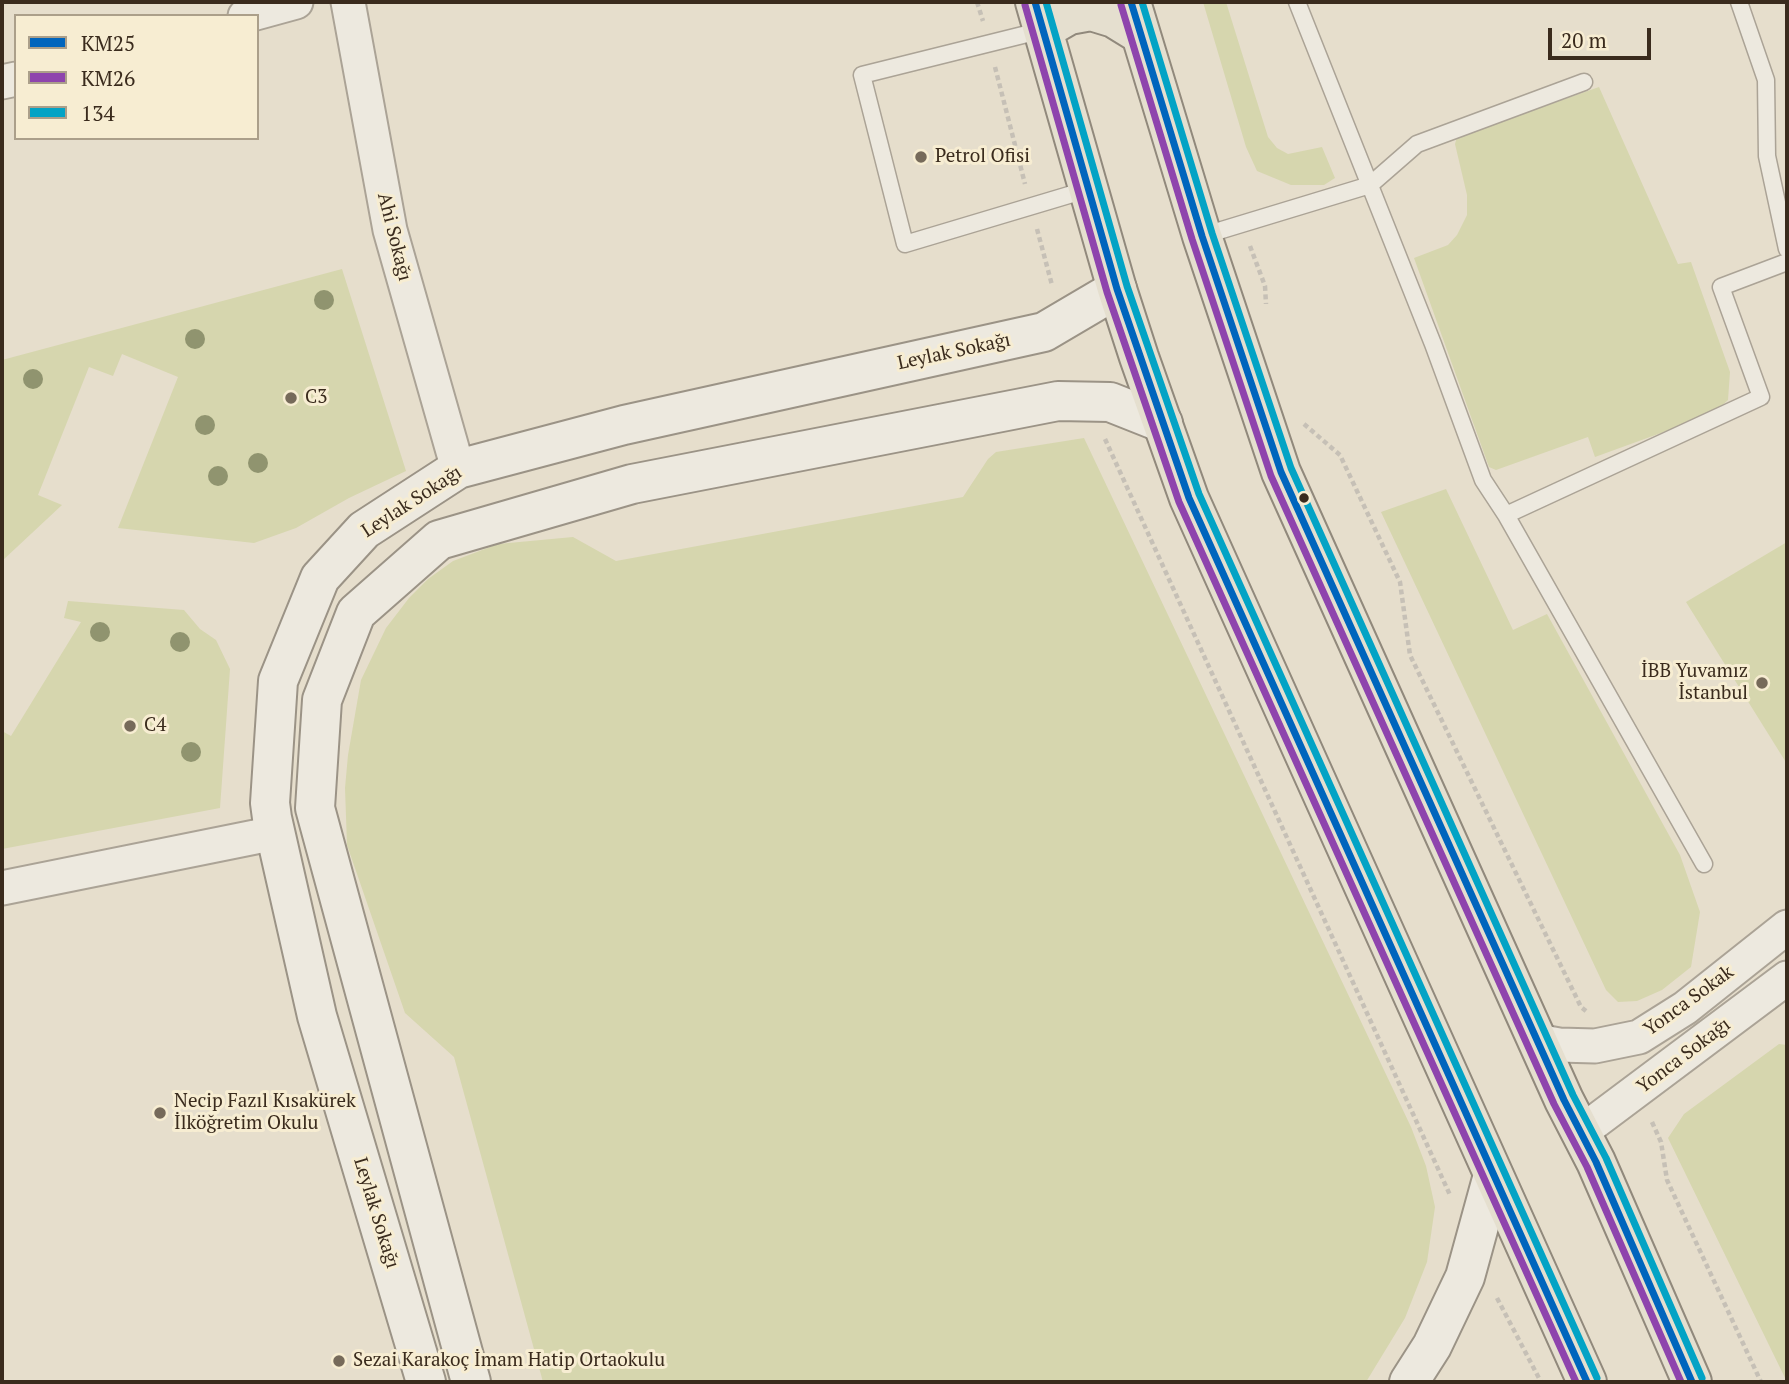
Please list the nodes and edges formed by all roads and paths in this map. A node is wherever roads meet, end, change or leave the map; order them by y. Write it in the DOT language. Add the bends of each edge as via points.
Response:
graph roads {
  1 [pos="296,2"];
  2 [pos="348,2"];
  3 [pos="977,2"];
  4 [pos="1297,2"];
  5 [pos="1739,2"];
  6 [pos="252,14"];
  7 [pos="1039,16"];
  8 [pos="1135,18"];
  9 [pos="989,44"];
  10 [pos="1584,82"];
  11 [pos="1370,185"];
  12 [pos="1088,189"];
  13 [pos="1031,206"];
  14 [pos="1242,224"];
  15 [pos="1202,236"];
  16 [pos="1787,249"];
  17 [pos="1787,262"];
  18 [pos="1117,289"];
  19 [pos="1266,310"];
  20 [pos="1062,322"];
  21 [pos="1088,402"];
  22 [pos="1299,419"];
  23 [pos="1163,424"];
  24 [pos="458,469"];
  25 [pos="1506,515"];
  26 [pos="275,833"];
  27 [pos="1704,864"];
  28 [pos="2,888"];
  29 [pos="1787,927"];
  30 [pos="1787,978"];
  31 [pos="1538,1041"];
  32 [pos="1617,1043"];
  33 [pos="1638,1090"];
  34 [pos="1580,1133"];
  35 [pos="1493,1175"];
  36 [pos="1452,1200"];
  37 [pos="1472,1252"];
  38 [pos="426,1382"];
  39 [pos="471,1382"];
  40 [pos="1409,1382"];
  41 [pos="1541,1382"];
  42 [pos="1587,1382"];
  43 [pos="1692,1382"];
  44 [pos="1761,1382"];
  1 -- 6 [label="street"];
  2 -- 24 [label="street, Ahi Sokağı" via="390,230"];
  3 -- 9 [label="path"];
  4 -- 11 [label="lane"];
  5 -- 16 [label="lane" via="1766,80 1767,156"];
  7 -- 8 [label="main road" via="1091,11"];
  7 -- 9 [label="lane"];
  7 -- 12 [label="main road"];
  8 -- 15 [label="main road"];
  9 -- 13 [label="path"];
  9 -- 13 [label="lane" via="862,75 905,244"];
  10 -- 11 [label="lane" via="1417,144"];
  11 -- 14 [label="lane"];
  11 -- 25 [label="lane" via="1483,480"];
  12 -- 13 [label="lane"];
  12 -- 18 [label="main road"];
  13 -- 20 [label="path"];
  14 -- 15 [label="lane"];
  14 -- 19 [label="path" via="1265,286"];
  15 -- 31 [label="main road" via="1281,472"];
  17 -- 25 [label="lane" via="1721,287 1762,397"];
  18 -- 20 [label="street, Leylak Sokağı"];
  18 -- 23 [label="main road"];
  20 -- 24 [label="street, Leylak Sokağı" via="1044,332 624,425"];
  21 -- 23 [label="street" via="1110,402"];
  21 -- 36 [label="path"];
  21 -- 39 [label="street" via="1058,401 632,484 465,532 439,540 356,613 322,699 315,808"];
  22 -- 32 [label="path" via="1340,455 1400,582 1410,655 1581,1007 1607,1028"];
  23 -- 35 [label="main road" via="1189,498"];
  24 -- 26 [label="street, Leylak Sokağı" via="364,530 320,578 278,681 270,803"];
  25 -- 27 [label="lane"];
  26 -- 28 [label="street"];
  26 -- 38 [label="street, Leylak Sokağı" via="317,1016"];
  29 -- 32 [label="street, Yonca Sokak" via="1661,1024"];
  30 -- 33 [label="street, Yonca Sokağı"];
  31 -- 32 [label="street, Yonca Sokak" via="1577,1046"];
  31 -- 34 [label="main road"];
  33 -- 34 [label="street, Yonca Sokağı"];
  33 -- 44 [label="path" via="1661,1142 1667,1180"];
  34 -- 43 [label="main road"];
  35 -- 37 [label="street"];
  35 -- 42 [label="main road"];
  37 -- 40 [label="street" via="1432,1346"];
  37 -- 41 [label="path"];
}
